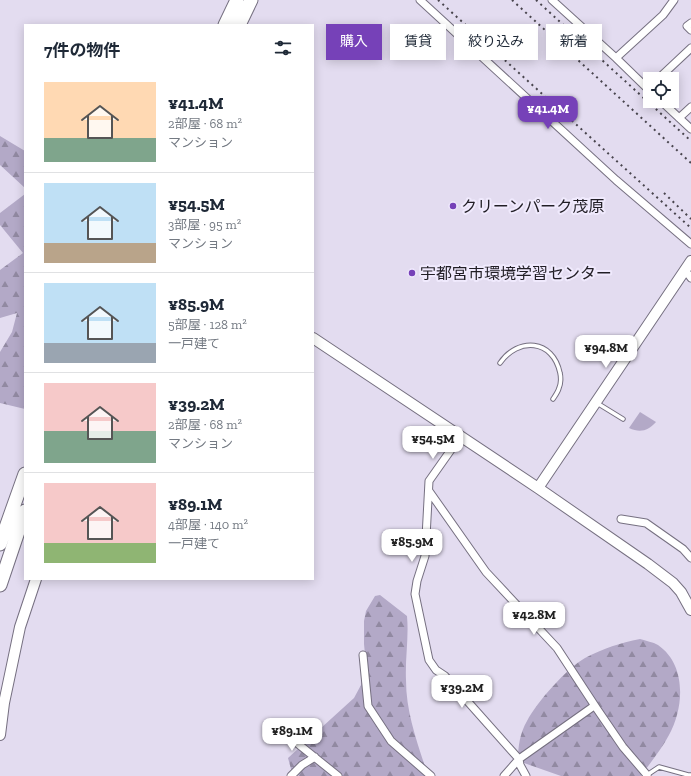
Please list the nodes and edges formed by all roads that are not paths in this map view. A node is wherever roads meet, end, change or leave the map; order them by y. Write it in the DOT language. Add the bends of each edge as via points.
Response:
graph roads {
  1 [pos="237,0"];
  2 [pos="251,0"];
  3 [pos="255,0"];
  4 [pos="420,0"];
  5 [pos="552,0"];
  6 [pos="674,0"];
  7 [pos="691,22"];
  8 [pos="225,24"];
  9 [pos="239,24"];
  10 [pos="243,24"];
  11 [pos="691,30"];
  12 [pos="691,48"];
  13 [pos="616,58"];
  14 [pos="665,72"];
  15 [pos="643,83"];
  16 [pos="691,107"];
  17 [pos="668,108"];
  18 [pos="679,118"];
  19 [pos="691,129"];
  20 [pos="691,244"];
  21 [pos="691,260"];
  22 [pos="688,274"];
  23 [pos="314,339"];
  24 [pos="500,363"];
  25 [pos="553,399"];
  26 [pos="596,402"];
  27 [pos="623,419"];
  28 [pos="460,437"];
  29 [pos="24,477"];
  30 [pos="538,488"];
  31 [pos="429,491"];
  32 [pos="24,514"];
  33 [pos="621,519"];
  34 [pos="0,544"];
  35 [pos="691,558"];
  36 [pos="36,580"];
  37 [pos="0,585"];
  38 [pos="691,610"];
  39 [pos="363,655"];
  40 [pos="594,706"];
  41 [pos="282,731"];
  42 [pos="0,735"];
  43 [pos="314,758"];
  44 [pos="518,759"];
  45 [pos="647,775"];
  46 [pos="691,775"];
  47 [pos="291,776"];
  48 [pos="338,776"];
  49 [pos="431,776"];
  50 [pos="504,776"];
  51 [pos="526,776"];
  1 -- 8 [label="highway"];
  2 -- 9 [label="highway"];
  3 -- 10 [label="street"];
  4 -- 20 [label="street" via="616,180"];
  5 -- 13 [label="street"];
  6 -- 13 [label="street" via="663,15"];
  7 -- 11 [label="street" via="687,26"];
  12 -- 14 [label="street"];
  13 -- 15 [label="street"];
  16 -- 18 [label="street"];
  17 -- 18 [label="street"];
  18 -- 19 [label="street"];
  21 -- 22 [label="street"];
  22 -- 26 [label="street"];
  23 -- 28 [label="street"];
  24 -- 25 [label="lane" via="509,352 521,346 541,347 547,351 557,362 560,376 559,388"];
  26 -- 27 [label="lane"];
  26 -- 30 [label="street"];
  28 -- 30 [label="street"];
  28 -- 31 [label="street" via="429,482"];
  29 -- 34 [label="highway"];
  30 -- 38 [label="street" via="673,583"];
  31 -- 40 [label="street" via="486,572 557,648"];
  31 -- 44 [label="street" via="425,556 415,594 429,660"];
  32 -- 37 [label="highway"];
  33 -- 35 [label="street" via="646,524 683,549"];
  36 -- 42 [label="street" via="20,627"];
  39 -- 49 [label="street" via="368,706 391,741"];
  40 -- 44 [label="street"];
  40 -- 45 [label="street"];
  41 -- 43 [label="street"];
  43 -- 47 [label="street"];
  43 -- 48 [label="street"];
  44 -- 50 [label="street"];
  44 -- 51 [label="street"];
  45 -- 46 [label="lane" via="658,767"];
}
